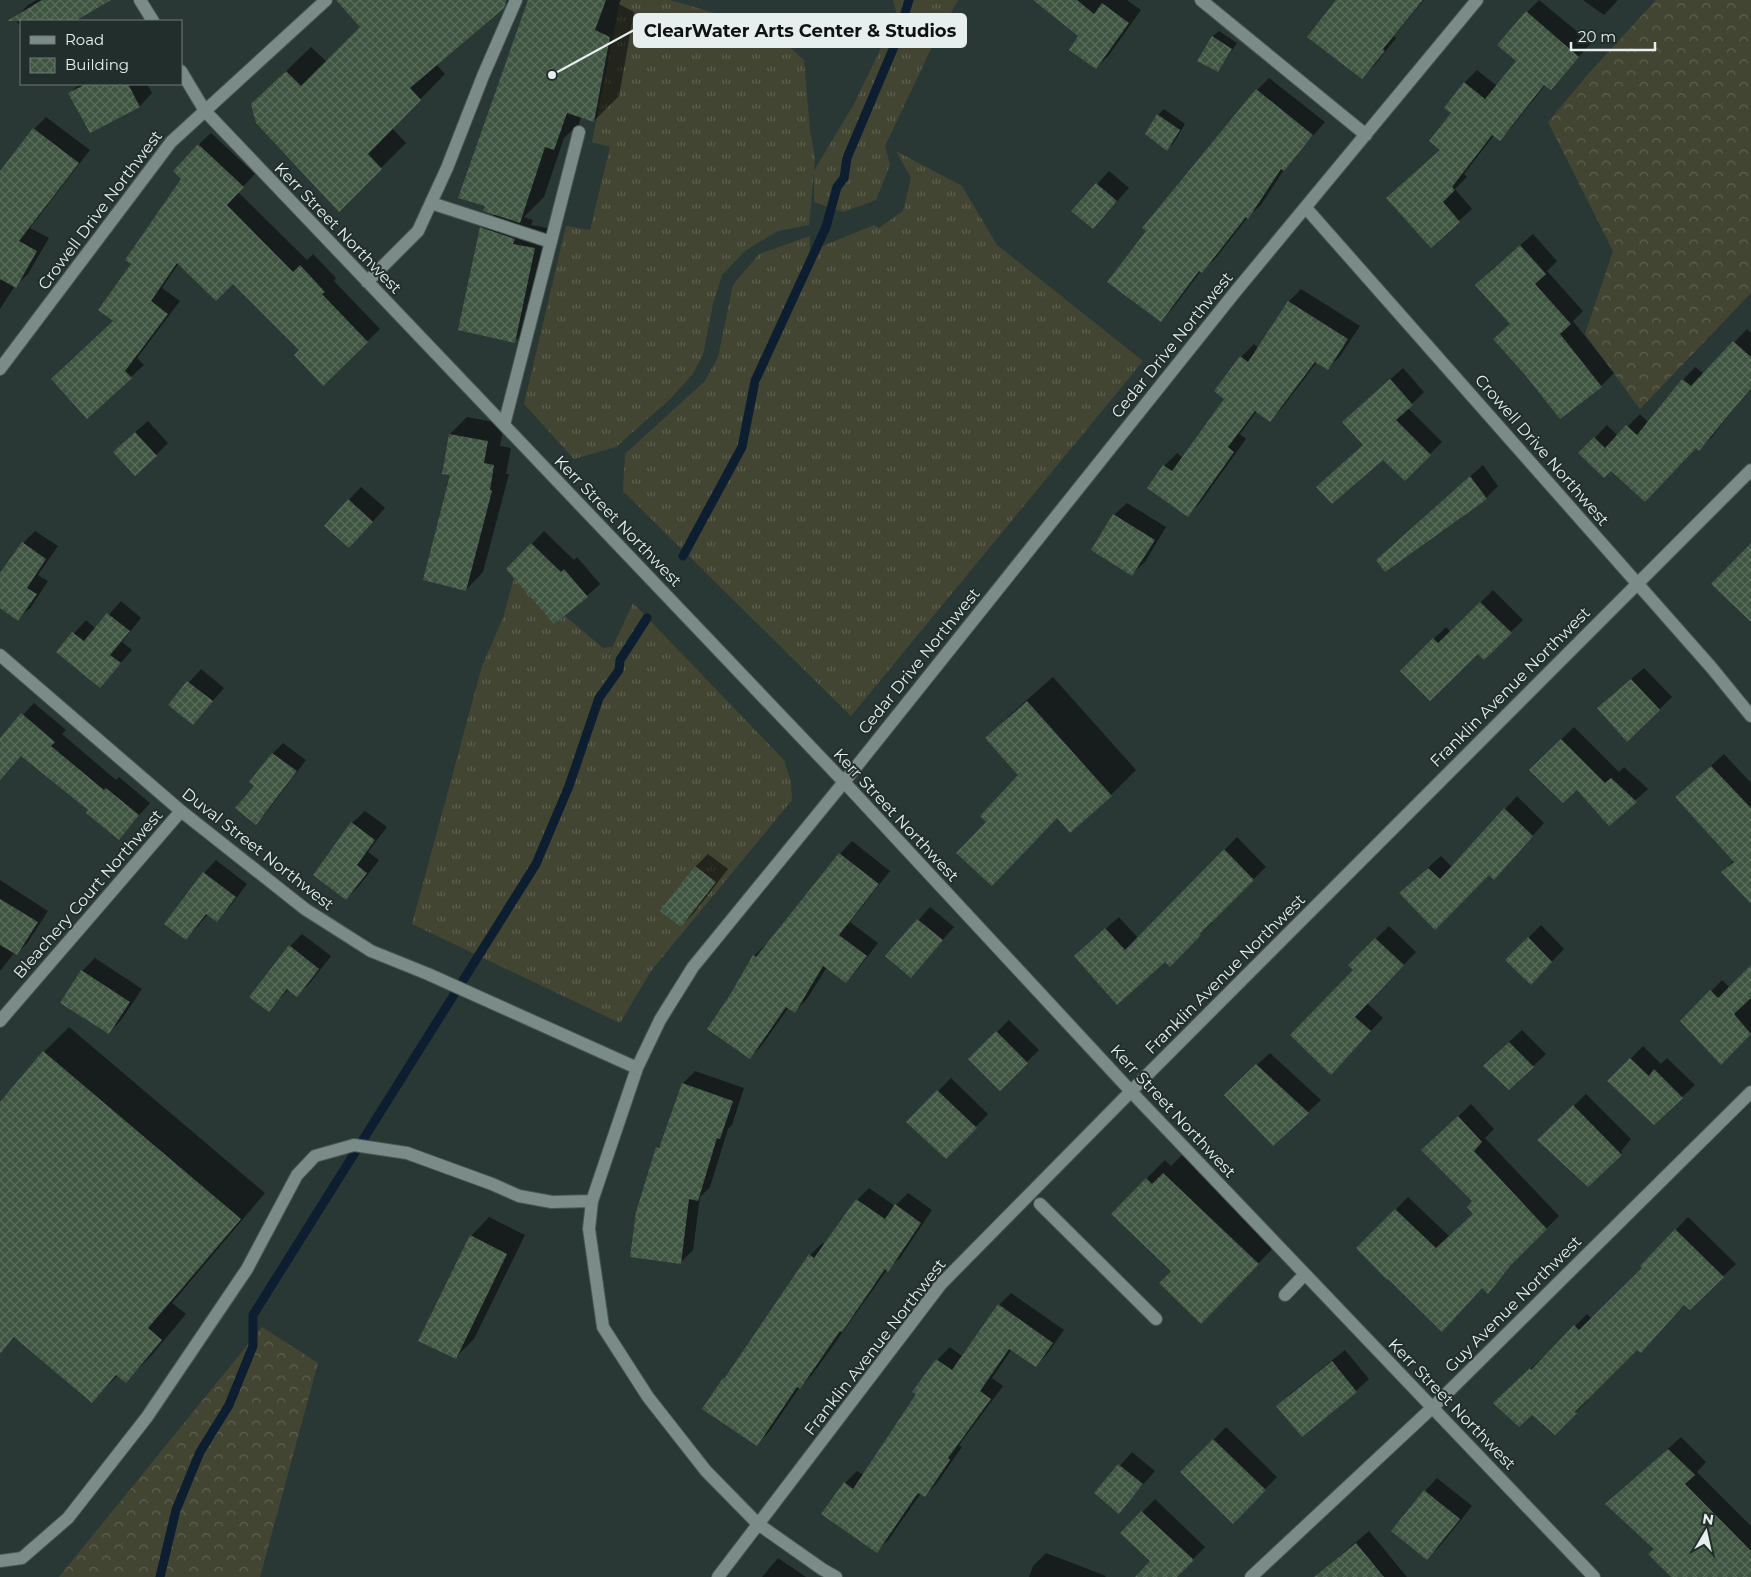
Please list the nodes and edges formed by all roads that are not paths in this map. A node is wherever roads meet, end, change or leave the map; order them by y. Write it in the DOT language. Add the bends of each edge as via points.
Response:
graph roads {
  1 [pos="140,0"];
  2 [pos="326,0"];
  3 [pos="516,0"];
  4 [pos="1201,0"];
  5 [pos="1477,0"];
  6 [pos="152,20"];
  7 [pos="182,73"];
  8 [pos="205,111"];
  9 [pos="579,132"];
  10 [pos="1366,135"];
  11 [pos="430,203"];
  12 [pos="1306,208"];
  13 [pos="552,242"];
  14 [pos="367,282"];
  15 [pos="0,370"];
  16 [pos="504,425"];
  17 [pos="1751,470"];
  18 [pos="1637,583"];
  19 [pos="0,655"];
  20 [pos="1751,716"];
  21 [pos="844,782"];
  22 [pos="181,811"];
  23 [pos="0,1021"];
  24 [pos="637,1068"];
  25 [pos="1131,1091"];
  26 [pos="1751,1092"];
  27 [pos="592,1201"];
  28 [pos="1040,1204"];
  29 [pos="1305,1274"];
  30 [pos="1284,1295"];
  31 [pos="1156,1319"];
  32 [pos="1433,1407"];
  33 [pos="758,1524"];
  34 [pos="0,1561"];
  35 [pos="718,1577"];
  36 [pos="836,1577"];
  37 [pos="1251,1577"];
  38 [pos="1594,1577"];
  1 -- 6 [label="street"];
  2 -- 8 [label="street, Crowell Drive Northwest"];
  3 -- 11 [label="street"];
  4 -- 10 [label="street"];
  5 -- 10 [label="street, Cedar Drive Northwest"];
  7 -- 8 [label="street, Kerr Street Northwest"];
  8 -- 14 [label="street, Kerr Street Northwest"];
  8 -- 15 [label="street, Crowell Drive Northwest" via="172,142"];
  9 -- 13 [label="street"];
  10 -- 12 [label="street, Cedar Drive Northwest"];
  11 -- 13 [label="street"];
  11 -- 14 [label="street" via="418,231"];
  12 -- 18 [label="street, Crowell Drive Northwest"];
  12 -- 21 [label="street, Cedar Drive Northwest"];
  13 -- 16 [label="street"];
  14 -- 16 [label="street, Kerr Street Northwest"];
  16 -- 21 [label="street, Kerr Street Northwest"];
  17 -- 18 [label="street, Franklin Avenue Northwest"];
  18 -- 20 [label="street, Crowell Drive Northwest"];
  18 -- 25 [label="street, Franklin Avenue Northwest"];
  19 -- 22 [label="street, Duval Street Northwest"];
  21 -- 24 [label="street, Cedar Drive Northwest" via="693,967 660,1020"];
  21 -- 25 [label="street, Kerr Street Northwest"];
  22 -- 23 [label="street, Bleachery Court Northwest"];
  22 -- 24 [label="street, Duval Street Northwest" via="305,909 371,951"];
  24 -- 27 [label="street, Cedar Drive Northwest"];
  25 -- 29 [label="street, Kerr Street Northwest"];
  25 -- 33 [label="street, Franklin Avenue Northwest" via="941,1284"];
  26 -- 32 [label="street, Guy Avenue Northwest"];
  27 -- 33 [label="street, Cedar Drive Northwest" via="589,1229 602,1327 648,1397 706,1471"];
  27 -- 34 [label="street" via="552,1202 519,1196 408,1153 354,1145 315,1156 297,1175 247,1269 146,1418 68,1518 22,1558"];
  28 -- 31 [label="street"];
  29 -- 30 [label="street"];
  29 -- 32 [label="street, Kerr Street Northwest"];
  32 -- 37 [label="street, Guy Avenue Northwest"];
  32 -- 38 [label="street, Kerr Street Northwest"];
  33 -- 35 [label="street, Franklin Avenue Northwest"];
  33 -- 36 [label="street, Cedar Drive Northwest"];
}
